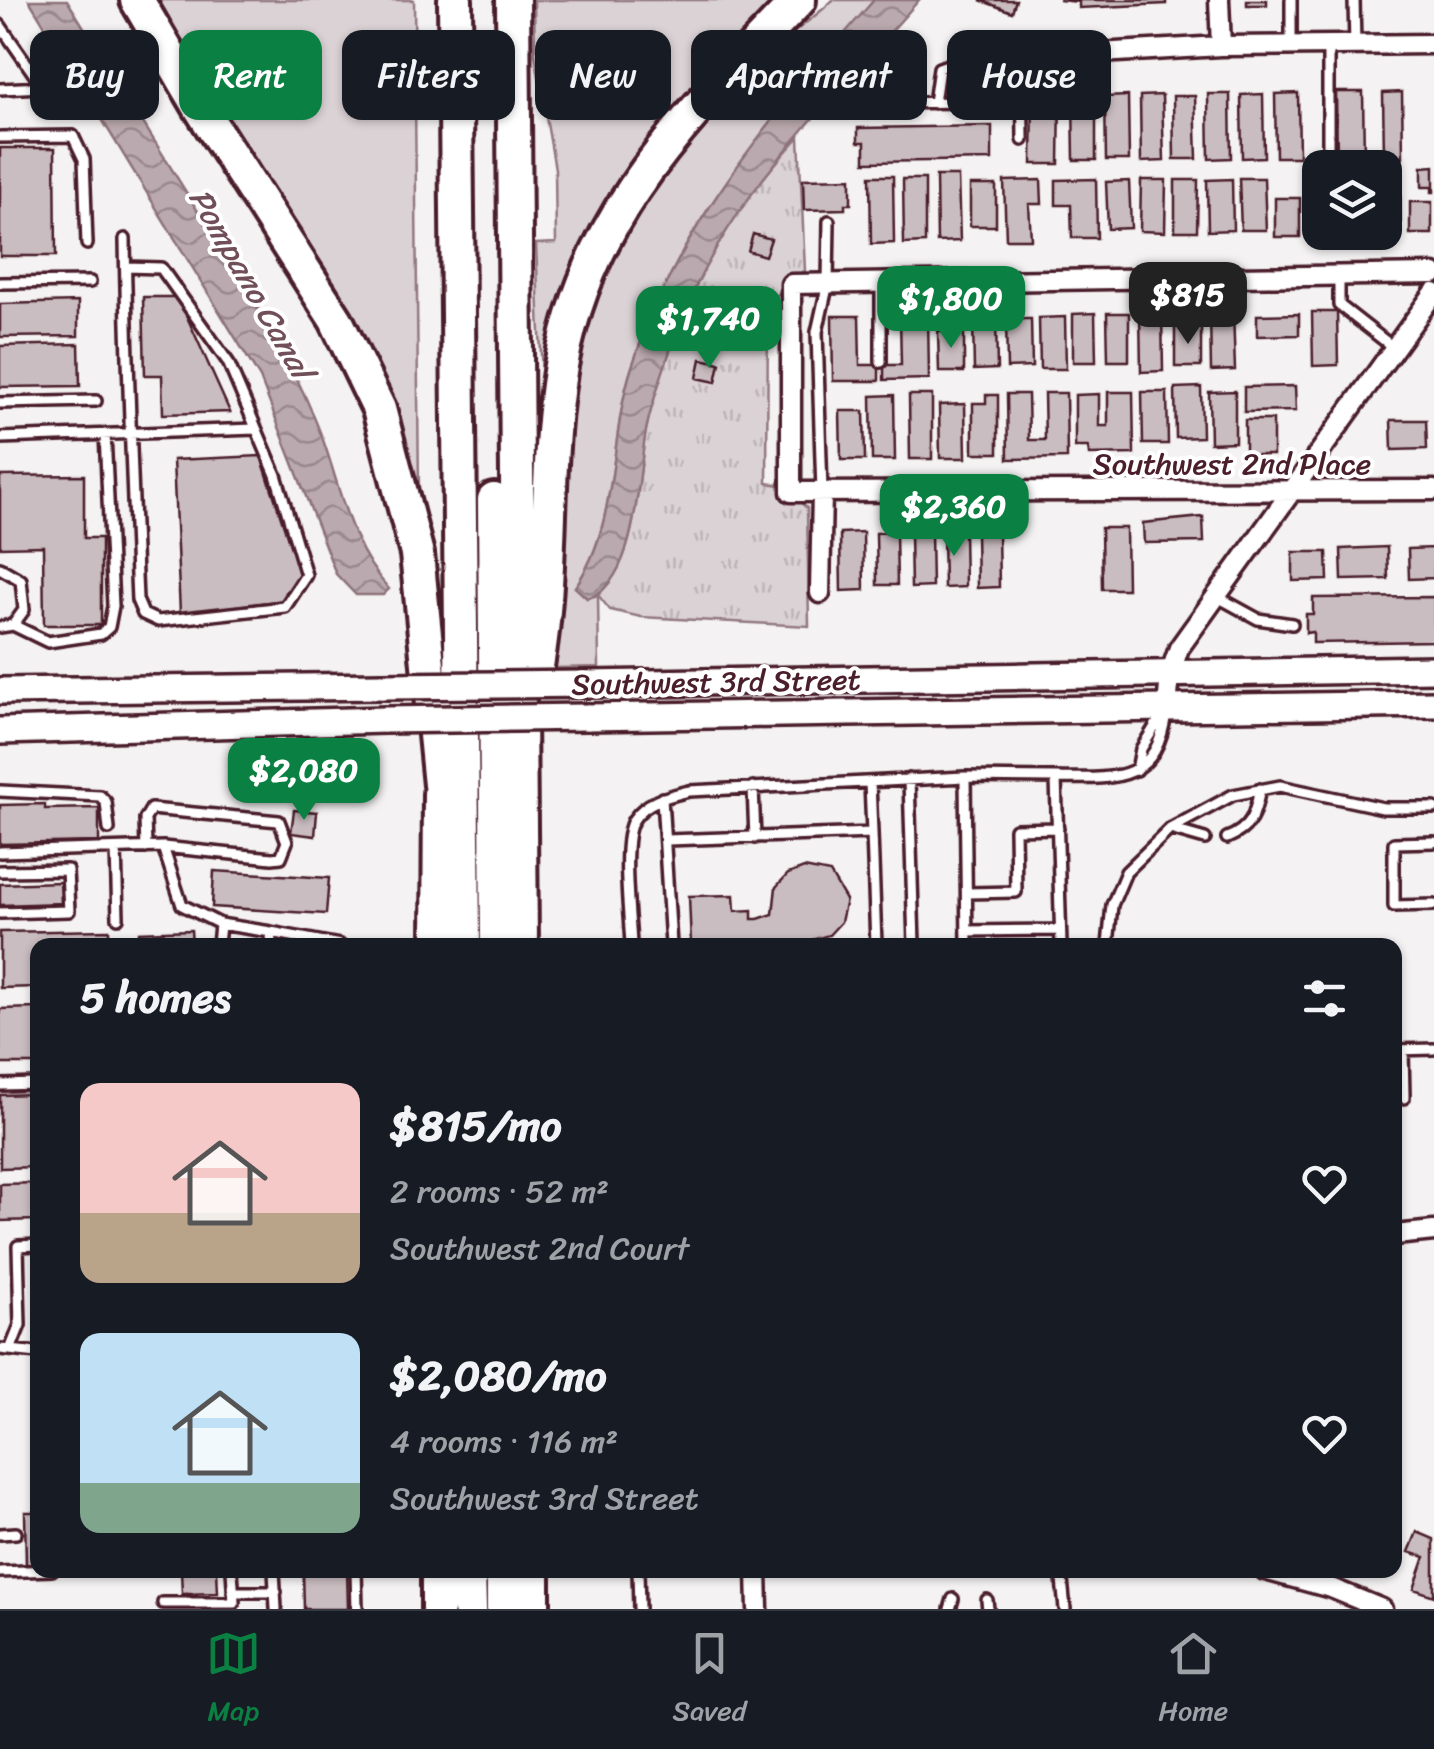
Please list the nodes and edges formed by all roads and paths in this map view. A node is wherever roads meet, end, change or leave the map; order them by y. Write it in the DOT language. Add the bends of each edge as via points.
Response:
graph roads {
  1 [pos="124,0"];
  2 [pos="137,0"];
  3 [pos="434,0"];
  4 [pos="456,0"];
  5 [pos="491,0"];
  6 [pos="513,0"];
  7 [pos="799,0"];
  8 [pos="1219,0"];
  9 [pos="1290,0"];
  10 [pos="1354,0"];
  11 [pos="0,26"];
  12 [pos="1355,44"];
  13 [pos="1434,44"];
  14 [pos="1328,45"];
  15 [pos="1221,46"];
  16 [pos="1291,46"];
  17 [pos="1111,52"];
  18 [pos="947,65"];
  19 [pos="179,73"];
  20 [pos="179,79"];
  21 [pos="0,89"];
  22 [pos="927,103"];
  23 [pos="934,103"];
  24 [pos="947,103"];
  25 [pos="207,120"];
  26 [pos="1023,120"];
  27 [pos="0,137"];
  28 [pos="1023,140"];
  29 [pos="1328,148"];
  30 [pos="829,222"];
  31 [pos="125,239"];
  32 [pos="87,244"];
  33 [pos="126,268"];
  34 [pos="1434,274"];
  35 [pos="1339,276"];
  36 [pos="90,282"];
  37 [pos="881,282"];
  38 [pos="828,283"];
  39 [pos="0,284"];
  40 [pos="1434,293"];
  41 [pos="1394,348"];
  42 [pos="881,362"];
  43 [pos="96,401"];
  44 [pos="0,403"];
  45 [pos="256,428"];
  46 [pos="129,433"];
  47 [pos="104,434"];
  48 [pos="0,438"];
  49 [pos="1434,490"];
  50 [pos="822,492"];
  51 [pos="1289,493"];
  52 [pos="0,568"];
  53 [pos="820,592"];
  54 [pos="1216,596"];
  55 [pos="1292,624"];
  56 [pos="13,625"];
  57 [pos="0,627"];
  58 [pos="1434,670"];
  59 [pos="1170,674"];
  60 [pos="0,691"];
  61 [pos="1434,704"];
  62 [pos="1167,708"];
  63 [pos="0,731"];
  64 [pos="519,769"];
  65 [pos="1137,770"];
  66 [pos="965,777"];
  67 [pos="1056,778"];
  68 [pos="909,779"];
  69 [pos="870,782"];
  70 [pos="440,786"];
  71 [pos="753,787"];
  72 [pos="1260,789"];
  73 [pos="0,791"];
  74 [pos="662,798"];
  75 [pos="1434,808"];
  76 [pos="1058,828"];
  77 [pos="109,829"];
  78 [pos="1170,829"];
  79 [pos="872,833"];
  80 [pos="754,838"];
  81 [pos="1227,838"];
  82 [pos="667,840"];
  83 [pos="1206,840"];
  84 [pos="1434,842"];
  85 [pos="146,848"];
  86 [pos="163,848"];
  87 [pos="116,849"];
  88 [pos="0,852"];
  89 [pos="0,871"];
  90 [pos="967,893"];
  91 [pos="1434,905"];
  92 [pos="0,912"];
  93 [pos="118,918"];
  94 [pos="220,924"];
  95 [pos="1060,930"];
  96 [pos="270,932"];
  97 [pos="967,932"];
  98 [pos="219,938"];
  99 [pos="270,938"];
  100 [pos="302,938"];
  101 [pos="440,938"];
  102 [pos="464,938"];
  103 [pos="498,938"];
  104 [pos="521,938"];
  105 [pos="631,938"];
  106 [pos="671,938"];
  107 [pos="876,938"];
  108 [pos="914,938"];
  109 [pos="967,938"];
  110 [pos="1060,938"];
  111 [pos="1109,938"];
  112 [pos="1402,1050"];
  113 [pos="1434,1050"];
  114 [pos="1402,1079"];
  115 [pos="30,1084"];
  116 [pos="0,1085"];
  117 [pos="1404,1098"];
  118 [pos="1434,1231"];
  119 [pos="1402,1233"];
  120 [pos="30,1245"];
  121 [pos="5,1350"];
  122 [pos="30,1352"];
  123 [pos="16,1532"];
  124 [pos="0,1534"];
  125 [pos="30,1571"];
  126 [pos="0,1572"];
  127 [pos="232,1578"];
  128 [pos="275,1578"];
  129 [pos="356,1578"];
  130 [pos="438,1578"];
  131 [pos="469,1578"];
  132 [pos="503,1578"];
  133 [pos="533,1578"];
  134 [pos="638,1578"];
  135 [pos="758,1578"];
  136 [pos="1062,1578"];
  137 [pos="1294,1578"];
  138 [pos="233,1592"];
  139 [pos="276,1592"];
  140 [pos="163,1603"];
  141 [pos="276,1609"];
  142 [pos="357,1609"];
  143 [pos="438,1609"];
  144 [pos="470,1609"];
  145 [pos="503,1609"];
  146 [pos="533,1609"];
  147 [pos="639,1609"];
  148 [pos="758,1609"];
  149 [pos="1065,1609"];
  150 [pos="1382,1609"];
  1 -- 20 [label="highway"];
  2 -- 19 [label="highway"];
  3 -- 70 [label="highway"];
  4 -- 102 [label="highway"];
  5 -- 103 [label="highway"];
  6 -- 64 [label="highway"];
  7 -- 64 [label="highway" via="644,168 580,294 557,387 538,657"];
  8 -- 15 [label="street"];
  9 -- 16 [label="lane"];
  10 -- 12 [label="lane"];
  11 -- 21 [label="lane" via="43,87"];
  12 -- 13 [label="street"];
  12 -- 14 [label="street"];
  14 -- 16 [label="street"];
  14 -- 29 [label="lane"];
  15 -- 16 [label="street"];
  15 -- 17 [label="street"];
  18 -- 23 [label="lane" via="939,68"];
  22 -- 23 [label="lane"];
  23 -- 24 [label="lane"];
  25 -- 70 [label="highway" via="336,320 380,410 418,554"];
  26 -- 28 [label="lane"];
  27 -- 32 [label="lane" via="73,136 84,159"];
  30 -- 38 [label="lane"];
  31 -- 33 [label="lane"];
  33 -- 45 [label="lane" via="162,268 228,362"];
  33 -- 46 [label="lane"];
  34 -- 35 [label="street"];
  35 -- 37 [label="street"];
  35 -- 41 [label="lane" via="1339,305"];
  36 -- 39 [label="lane"];
  37 -- 38 [label="street"];
  37 -- 42 [label="lane"];
  38 -- 50 [label="lane" via="816,332"];
  38 -- 50 [label="street, Southwest 2nd Place" via="791,284 791,492"];
  40 -- 41 [label="street"];
  41 -- 51 [label="street"];
  43 -- 44 [label="lane"];
  45 -- 46 [label="lane"];
  45 -- 46 [label="lane" via="306,575 301,588 285,608 158,621 143,614 137,600"];
  46 -- 47 [label="lane"];
  47 -- 48 [label="lane"];
  47 -- 56 [label="lane" via="109,627 102,634 48,642"];
  49 -- 51 [label="street, Southwest 2nd Place"];
  50 -- 51 [label="street, Southwest 2nd Place"];
  50 -- 53 [label="street"];
  51 -- 54 [label="street"];
  52 -- 56 [label="lane" via="21,580 24,610"];
  54 -- 55 [label="lane" via="1258,619"];
  54 -- 59 [label="street" via="1179,648"];
  56 -- 57 [label="lane"];
  58 -- 59 [label="street, Southwest 3rd Street"];
  59 -- 60 [label="street, Southwest 3rd Street, bridge"];
  59 -- 62 [label="street"];
  61 -- 62 [label="street, Southwest 3rd Street"];
  62 -- 63 [label="street, Southwest 3rd Street, bridge"];
  62 -- 65 [label="lane" via="1140,748"];
  62 -- 65 [label="lane" via="1162,742"];
  64 -- 104 [label="highway"];
  65 -- 67 [label="lane"];
  66 -- 67 [label="lane"];
  66 -- 68 [label="lane"];
  66 -- 90 [label="lane"];
  67 -- 76 [label="lane"];
  68 -- 69 [label="lane"];
  68 -- 108 [label="lane"];
  69 -- 71 [label="lane"];
  69 -- 79 [label="lane"];
  70 -- 101 [label="highway"];
  71 -- 74 [label="lane"];
  71 -- 80 [label="lane"];
  72 -- 75 [label="lane" via="1298,788 1383,808"];
  72 -- 78 [label="lane" via="1210,805"];
  72 -- 81 [label="lane" via="1254,817 1243,832"];
  73 -- 77 [label="lane" via="100,796"];
  74 -- 82 [label="lane"];
  74 -- 105 [label="lane" via="628,829"];
  76 -- 90 [label="lane" via="1014,829 1016,892"];
  76 -- 95 [label="lane"];
  78 -- 83 [label="lane"];
  78 -- 111 [label="lane" via="1126,872"];
  79 -- 80 [label="lane"];
  79 -- 107 [label="lane"];
  80 -- 82 [label="lane"];
  82 -- 106 [label="lane"];
  84 -- 91 [label="lane" via="1394,842 1394,906"];
  85 -- 86 [label="lane"];
  85 -- 86 [label="lane" via="145,819 152,809 279,821 287,842 281,856 272,858"];
  85 -- 87 [label="lane"];
  86 -- 94 [label="lane" via="182,905"];
  87 -- 88 [label="lane"];
  87 -- 93 [label="lane"];
  89 -- 92 [label="lane" via="68,870 69,910"];
  90 -- 97 [label="lane"];
  94 -- 96 [label="lane"];
  94 -- 98 [label="lane"];
  95 -- 97 [label="lane"];
  95 -- 110 [label="lane"];
  96 -- 99 [label="lane"];
  96 -- 100 [label="lane"];
  97 -- 109 [label="lane"];
  112 -- 113 [label="lane"];
  114 -- 117 [label="lane"];
  115 -- 116 [label="lane"];
  118 -- 119 [label="street"];
  120 -- 121 [label="lane" via="18,1246 20,1324"];
  121 -- 122 [label="lane"];
  123 -- 124 [label="lane"];
  125 -- 126 [label="lane"];
  127 -- 138 [label="lane"];
  128 -- 139 [label="lane"];
  129 -- 142 [label="lane"];
  130 -- 143 [label="highway"];
  131 -- 144 [label="highway"];
  132 -- 145 [label="highway"];
  133 -- 146 [label="highway"];
  134 -- 147 [label="lane"];
  135 -- 148 [label="street"];
  136 -- 149 [label="lane"];
  137 -- 150 [label="street"];
  138 -- 139 [label="lane"];
  138 -- 140 [label="lane" via="234,1603"];
  139 -- 141 [label="lane"];
}
